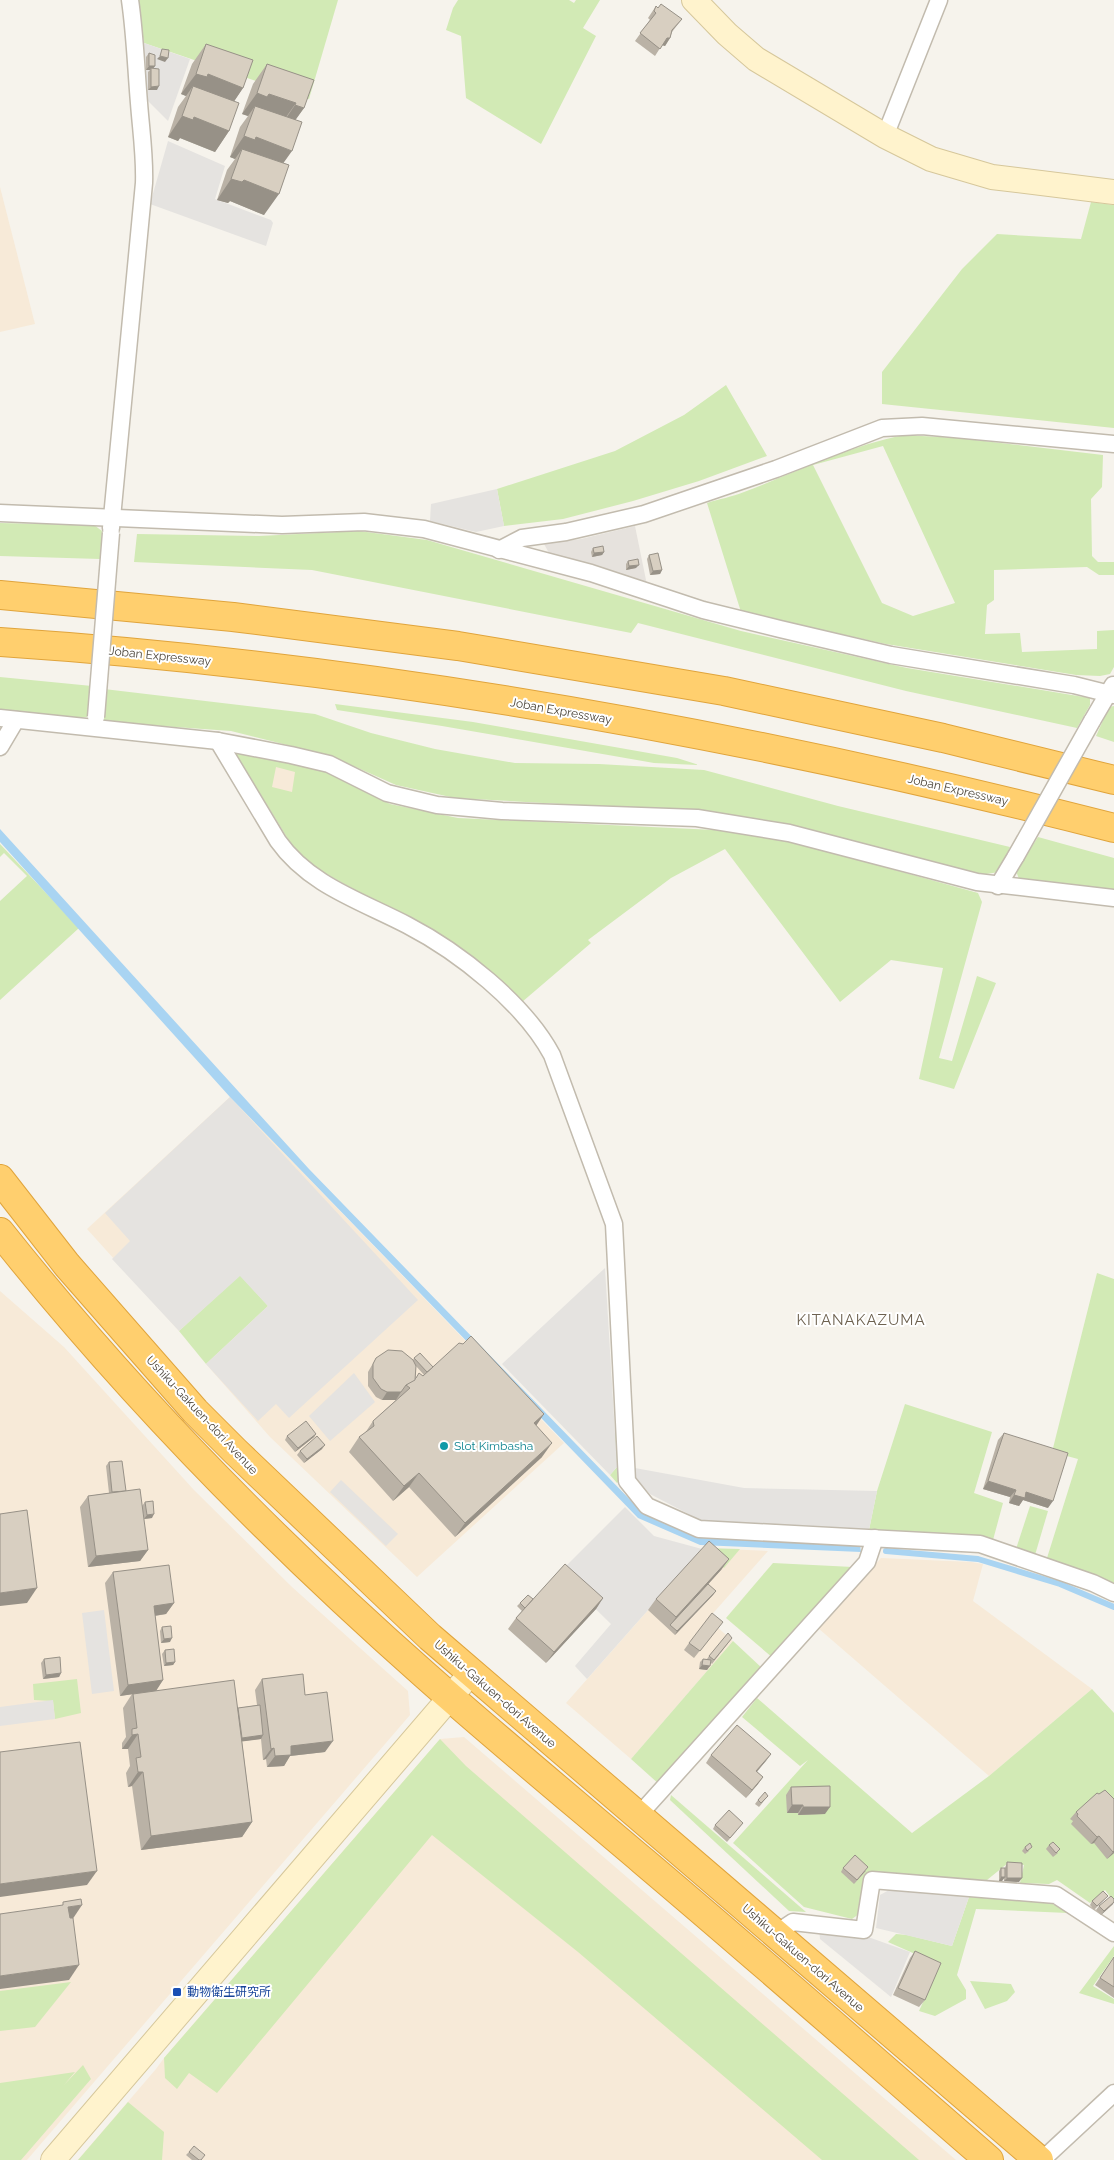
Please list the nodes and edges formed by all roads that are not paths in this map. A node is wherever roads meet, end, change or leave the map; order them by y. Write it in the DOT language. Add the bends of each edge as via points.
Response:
graph roads {
  1 [pos="130,0"];
  2 [pos="694,0"];
  3 [pos="938,0"];
  4 [pos="885,136"];
  5 [pos="1114,192"];
  6 [pos="1114,444"];
  7 [pos="0,514"];
  8 [pos="112,525"];
  9 [pos="498,550"];
  10 [pos="0,595"];
  11 [pos="0,642"];
  12 [pos="1112,691"];
  13 [pos="8,719"];
  14 [pos="95,723"];
  15 [pos="218,741"];
  16 [pos="0,747"];
  17 [pos="1114,780"];
  18 [pos="1114,828"];
  19 [pos="998,886"];
  20 [pos="1114,898"];
  21 [pos="0,1179"];
  22 [pos="0,1232"];
  23 [pos="874,1538"];
  24 [pos="1114,1593"];
  25 [pos="471,1673"];
  26 [pos="450,1697"];
  27 [pos="638,1816"];
  28 [pos="1114,1933"];
  29 [pos="775,1934"];
  30 [pos="1114,2093"];
  31 [pos="53,2160"];
  32 [pos="989,2160"];
  33 [pos="1041,2160"];
  1 -- 8 [label="street" via="136,37 144,174"];
  2 -- 4 [label="street" via="756,59"];
  3 -- 4 [label="street"];
  4 -- 5 [label="street" via="931,159 992,177"];
  6 -- 9 [label="street" via="922,426 882,428 776,469 652,511 566,532 522,538"];
  7 -- 8 [label="street"];
  8 -- 9 [label="street" via="364,522 424,530"];
  8 -- 14 [label="street, bridge"];
  9 -- 12 [label="street" via="591,573 703,610 891,655"];
  10 -- 17 [label="highway" via="233,616 477,649 724,691 943,738"];
  11 -- 18 [label="highway, Joban Expressway" via="232,664 462,694 708,736 938,785"];
  12 -- 19 [label="street, bridge"];
  13 -- 14 [label="street"];
  13 -- 16 [label="street"];
  14 -- 15 [label="street"];
  15 -- 19 [label="street" via="329,764 387,793 437,806 706,820 790,833"];
  15 -- 23 [label="street" via="278,841 299,866 329,887 438,942 506,997 543,1039 552,1055 614,1224 627,1481 647,1506 701,1530"];
  19 -- 20 [label="street"];
  21 -- 25 [label="highway, Ushiku-Gakuen-dori Avenue" via="67,1265 202,1417 318,1532"];
  22 -- 26 [label="highway" via="43,1286 169,1429 317,1575"];
  23 -- 24 [label="street" via="980,1544 1092,1582"];
  23 -- 27 [label="street" via="867,1562"];
  25 -- 26 [label="street"];
  25 -- 27 [label="highway, Ushiku-Gakuen-dori Avenue"];
  26 -- 31 [label="street"];
  26 -- 32 [label="highway"];
  27 -- 29 [label="highway, Ushiku-Gakuen-dori Avenue"];
  28 -- 29 [label="street" via="1056,1895 872,1880 864,1930 793,1922"];
  29 -- 33 [label="highway, Ushiku-Gakuen-dori Avenue"];
  30 -- 33 [label="street"];
}
